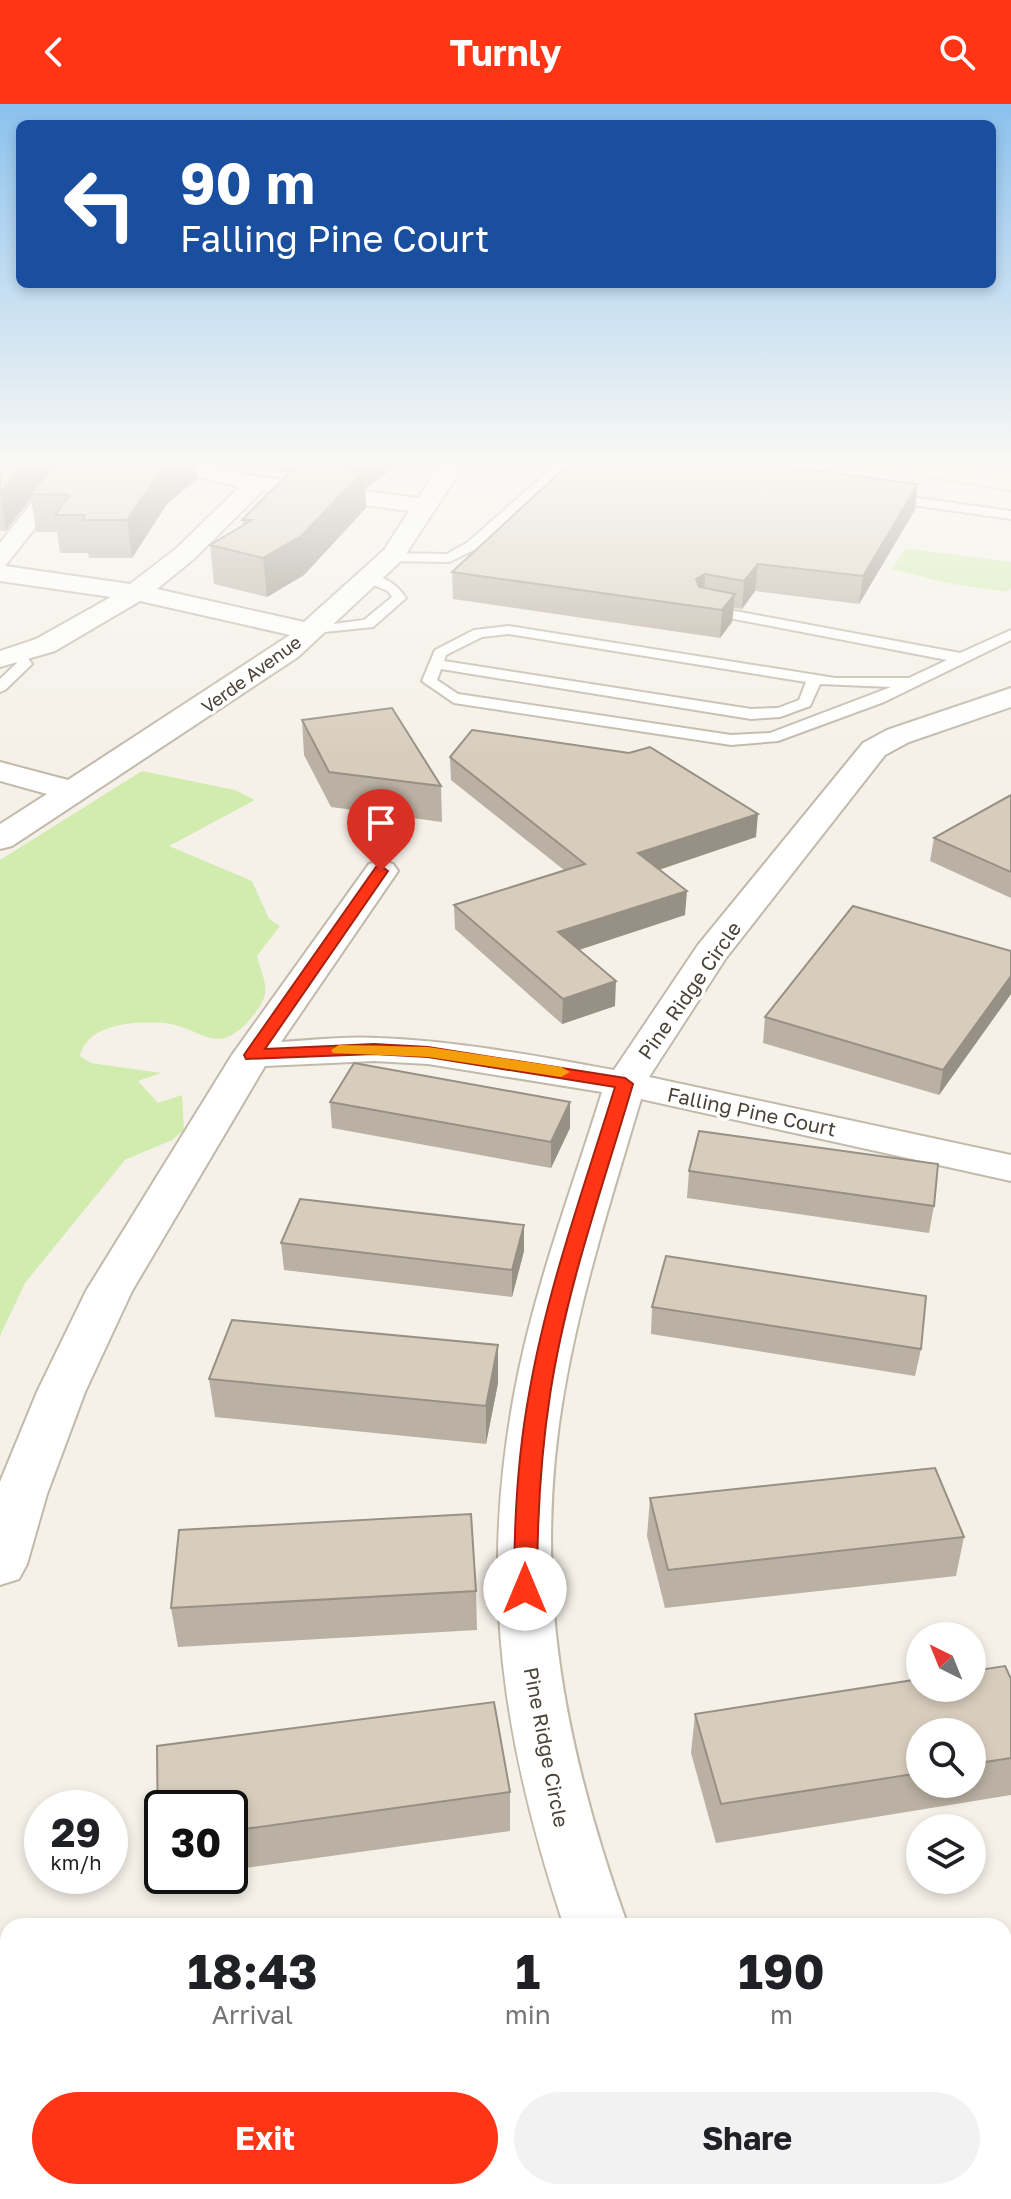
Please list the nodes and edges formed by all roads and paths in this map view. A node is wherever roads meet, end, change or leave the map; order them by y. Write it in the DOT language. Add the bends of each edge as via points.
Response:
graph roads {
  1 [pos="179,558"];
  2 [pos="390,558"];
  3 [pos="0,573"];
  4 [pos="133,592"];
  5 [pos="703,609"];
  6 [pos="310,631"];
  7 [pos="1011,634"];
  8 [pos="9,658"];
  9 [pos="961,658"];
  10 [pos="436,664"];
  11 [pos="815,679"];
  12 [pos="911,683"];
  13 [pos="0,687"];
  14 [pos="1011,697"];
  15 [pos="771,712"];
  16 [pos="796,729"];
  17 [pos="0,771"];
  18 [pos="75,792"];
  19 [pos="0,839"];
  20 [pos="381,871"];
  21 [pos="252,1055"];
  22 [pos="625,1084"];
  23 [pos="1011,1168"];
  24 [pos="0,1564"];
  25 [pos="593,1918"];
  1 -- 4 [label="street"];
  2 -- 6 [label="street, Verde Avenue"];
  3 -- 4 [label="street"];
  4 -- 6 [label="street"];
  4 -- 8 [label="street" via="49,644"];
  5 -- 9 [label="lane"];
  6 -- 18 [label="street, Verde Avenue" via="288,651"];
  7 -- 9 [label="lane"];
  8 -- 13 [label="lane" via="25,664"];
  9 -- 12 [label="lane"];
  10 -- 11 [label="lane" via="440,653 479,633 509,630"];
  10 -- 15 [label="lane" via="751,714"];
  10 -- 16 [label="lane" via="429,681 454,698 731,740 772,738"];
  11 -- 12 [label="lane"];
  11 -- 15 [label="lane" via="805,703"];
  12 -- 16 [label="lane"];
  14 -- 22 [label="street, Pine Ridge Circle" via="874,749 711,953"];
  15 -- 16 [label="lane"];
  17 -- 18 [label="street"];
  18 -- 19 [label="street, Verde Avenue"];
  20 -- 21 [label="street"];
  21 -- 22 [label="street, Falling Pine Court" via="428,1052"];
  21 -- 24 [label="street" via="109,1291 61,1392"];
  22 -- 23 [label="street, Falling Pine Court"];
  22 -- 25 [label="street, Pine Ridge Circle" via="561,1294 539,1394 525,1502 525,1618 538,1722 565,1837"];
}
